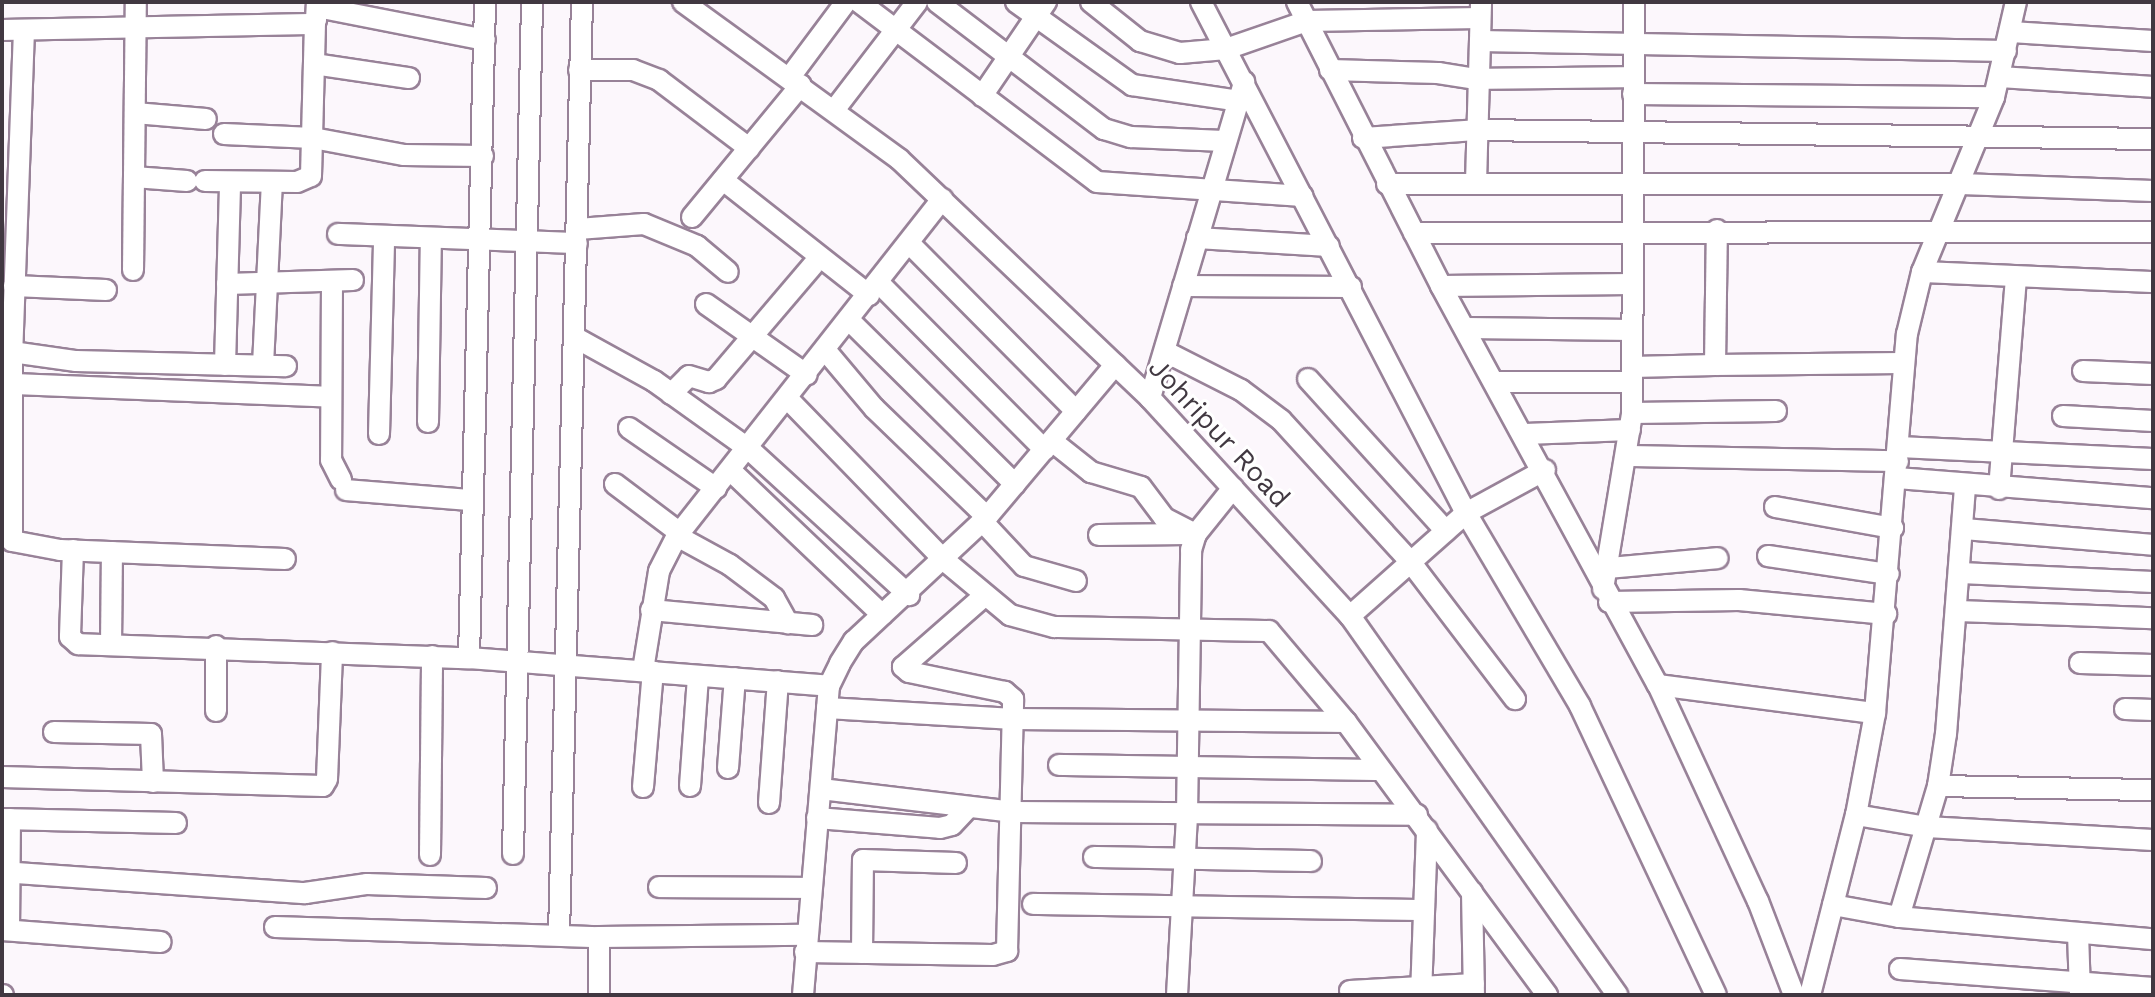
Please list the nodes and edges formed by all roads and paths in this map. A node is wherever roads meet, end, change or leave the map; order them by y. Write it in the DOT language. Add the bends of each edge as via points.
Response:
graph roads {
  1 [pos="136,2"];
  2 [pos="485,2"];
  3 [pos="532,2"];
  4 [pos="683,2"];
  5 [pos="846,2"];
  6 [pos="859,2"];
  7 [pos="917,2"];
  8 [pos="937,2"];
  9 [pos="1016,2"];
  10 [pos="1091,2"];
  11 [pos="1201,2"];
  12 [pos="1634,2"];
  13 [pos="2016,2"];
  14 [pos="579,3"];
  15 [pos="1041,9"];
  16 [pos="1480,10"];
  17 [pos="316,11"];
  18 [pos="1300,13"];
  19 [pos="139,25"];
  20 [pos="896,29"];
  21 [pos="2,30"];
  22 [pos="24,30"];
  23 [pos="485,40"];
  24 [pos="1480,41"];
  25 [pos="2153,41"];
  26 [pos="2009,42"];
  27 [pos="1634,44"];
  28 [pos="1236,46"];
  29 [pos="1009,58"];
  30 [pos="314,64"];
  31 [pos="579,70"];
  32 [pos="1330,70"];
  33 [pos="409,78"];
  34 [pos="1477,79"];
  35 [pos="796,81"];
  36 [pos="1633,86"];
  37 [pos="1997,87"];
  38 [pos="2153,87"];
  39 [pos="1241,92"];
  40 [pos="982,96"];
  41 [pos="835,109"];
  42 [pos="135,113"];
  43 [pos="206,119"];
  44 [pos="1476,130"];
  45 [pos="1633,133"];
  46 [pos="1982,133"];
  47 [pos="224,134"];
  48 [pos="313,138"];
  49 [pos="1363,138"];
  50 [pos="2153,139"];
  51 [pos="1224,141"];
  52 [pos="749,148"];
  53 [pos="483,156"];
  54 [pos="134,177"];
  55 [pos="723,180"];
  56 [pos="230,182"];
  57 [pos="272,182"];
  58 [pos="1476,183"];
  59 [pos="1632,183"];
  60 [pos="1387,184"];
  61 [pos="1961,184"];
  62 [pos="1210,191"];
  63 [pos="2153,191"];
  64 [pos="1303,196"];
  65 [pos="942,199"];
  66 [pos="692,217"];
  67 [pos="1717,230"];
  68 [pos="1938,232"];
  69 [pos="2153,232"];
  70 [pos="1414,233"];
  71 [pos="1632,233"];
  72 [pos="338,234"];
  73 [pos="578,236"];
  74 [pos="384,237"];
  75 [pos="1197,238"];
  76 [pos="431,239"];
  77 [pos="482,242"];
  78 [pos="526,243"];
  79 [pos="909,243"];
  80 [pos="1329,246"];
  81 [pos="813,265"];
  82 [pos="133,270"];
  83 [pos="728,272"];
  84 [pos="1922,272"];
  85 [pos="2016,277"];
  86 [pos="353,280"];
  87 [pos="332,281"];
  88 [pos="2153,282"];
  89 [pos="266,283"];
  90 [pos="227,284"];
  91 [pos="1632,284"];
  92 [pos="14,286"];
  93 [pos="1183,286"];
  94 [pos="1441,286"];
  95 [pos="1351,287"];
  96 [pos="874,289"];
  97 [pos="106,290"];
  98 [pos="706,304"];
  99 [pos="8,312"];
  100 [pos="850,321"];
  101 [pos="1466,328"];
  102 [pos="1632,330"];
  103 [pos="751,335"];
  104 [pos="576,338"];
  105 [pos="826,351"];
  106 [pos="12,352"];
  107 [pos="1166,352"];
  108 [pos="1902,363"];
  109 [pos="225,365"];
  110 [pos="263,365"];
  111 [pos="1115,365"];
  112 [pos="1715,365"];
  113 [pos="286,366"];
  114 [pos="2083,371"];
  115 [pos="2153,374"];
  116 [pos="807,375"];
  117 [pos="1632,375"];
  118 [pos="1308,379"];
  119 [pos="1496,382"];
  120 [pos="12,384"];
  121 [pos="671,394"];
  122 [pos="329,397"];
  123 [pos="1150,398"];
  124 [pos="788,399"];
  125 [pos="1076,411"];
  126 [pos="1776,411"];
  127 [pos="2063,416"];
  128 [pos="2153,421"];
  129 [pos="428,422"];
  130 [pos="1631,422"];
  131 [pos="629,428"];
  132 [pos="379,434"];
  133 [pos="1525,434"];
  134 [pos="1048,446"];
  135 [pos="749,449"];
  136 [pos="2000,452"];
  137 [pos="1628,456"];
  138 [pos="2153,459"];
  139 [pos="1898,462"];
  140 [pos="730,470"];
  141 [pos="1545,470"];
  142 [pos="615,484"];
  143 [pos="1015,484"];
  144 [pos="1965,486"];
  145 [pos="716,488"];
  146 [pos="1233,488"];
  147 [pos="1999,489"];
  148 [pos="2153,498"];
  149 [pos="469,500"];
  150 [pos="1775,507"];
  151 [pos="1466,513"];
  152 [pos="985,520"];
  153 [pos="1893,528"];
  154 [pos="1964,529"];
  155 [pos="1446,531"];
  156 [pos="678,534"];
  157 [pos="1196,534"];
  158 [pos="1099,535"];
  159 [pos="7,539"];
  160 [pos="2153,545"];
  161 [pos="73,550"];
  162 [pos="112,552"];
  163 [pos="1768,556"];
  164 [pos="1718,558"];
  165 [pos="285,559"];
  166 [pos="944,560"];
  167 [pos="1409,560"];
  168 [pos="1609,568"];
  169 [pos="1961,573"];
  170 [pos="1889,574"];
  171 [pos="1076,581"];
  172 [pos="2153,582"];
  173 [pos="909,595"];
  174 [pos="1606,595"];
  175 [pos="984,596"];
  176 [pos="651,610"];
  177 [pos="1958,611"];
  178 [pos="1886,614"];
  179 [pos="882,615"];
  180 [pos="1350,616"];
  181 [pos="2153,618"];
  182 [pos="788,623"];
  183 [pos="812,625"];
  184 [pos="1190,628"];
  185 [pos="111,644"];
  186 [pos="216,646"];
  187 [pos="332,652"];
  188 [pos="432,656"];
  189 [pos="469,658"];
  190 [pos="516,661"];
  191 [pos="2080,663"];
  192 [pos="569,664"];
  193 [pos="2153,665"];
  194 [pos="648,671"];
  195 [pos="698,676"];
  196 [pos="735,678"];
  197 [pos="778,681"];
  198 [pos="1658,685"];
  199 [pos="829,686"];
  200 [pos="1515,699"];
  201 [pos="827,708"];
  202 [pos="2125,709"];
  203 [pos="2153,710"];
  204 [pos="216,711"];
  205 [pos="1875,713"];
  206 [pos="1014,719"];
  207 [pos="1187,720"];
  208 [pos="1346,722"];
  209 [pos="54,732"];
  210 [pos="1059,765"];
  211 [pos="1187,766"];
  212 [pos="728,768"];
  213 [pos="1380,770"];
  214 [pos="2,777"];
  215 [pos="153,782"];
  216 [pos="690,786"];
  217 [pos="1938,786"];
  218 [pos="643,787"];
  219 [pos="821,789"];
  220 [pos="2153,790"];
  221 [pos="769,803"];
  222 [pos="967,809"];
  223 [pos="1014,812"];
  224 [pos="1187,814"];
  225 [pos="1856,815"];
  226 [pos="817,818"];
  227 [pos="6,819"];
  228 [pos="176,823"];
  229 [pos="1422,823"];
  230 [pos="1927,827"];
  231 [pos="2153,840"];
  232 [pos="513,854"];
  233 [pos="430,855"];
  234 [pos="1094,857"];
  235 [pos="1185,858"];
  236 [pos="1311,861"];
  237 [pos="956,863"];
  238 [pos="5,872"];
  239 [pos="659,887"];
  240 [pos="486,888"];
  241 [pos="810,888"];
  242 [pos="1472,892"];
  243 [pos="1033,904"];
  244 [pos="1182,904"];
  245 [pos="1833,905"];
  246 [pos="1424,910"];
  247 [pos="1899,917"];
  248 [pos="275,927"];
  249 [pos="5,930"];
  250 [pos="2078,933"];
  251 [pos="559,935"];
  252 [pos="599,937"];
  253 [pos="2153,939"];
  254 [pos="161,942"];
  255 [pos="805,943"];
  256 [pos="862,953"];
  257 [pos="1900,969"];
  258 [pos="2080,988"];
  259 [pos="2153,988"];
  260 [pos="1474,990"];
  261 [pos="1350,991"];
  262 [pos="1421,991"];
  263 [pos="1375,993"];
  264 [pos="599,995"];
  265 [pos="803,995"];
  266 [pos="1177,995"];
  267 [pos="1547,995"];
  268 [pos="1617,995"];
  269 [pos="1716,995"];
  270 [pos="1794,995"];
  271 [pos="1810,995"];
  1 -- 19 [label="street"];
  2 -- 23 [label="street"];
  3 -- 78 [label="street"];
  4 -- 35 [label="street, Johripur Road"];
  5 -- 35 [label="street"];
  6 -- 20 [label="street"];
  7 -- 20 [label="street"];
  8 -- 29 [label="street"];
  9 -- 15 [label="street"];
  10 -- 28 [label="street" via="1160,50"];
  11 -- 28 [label="street"];
  12 -- 27 [label="street"];
  13 -- 26 [label="street"];
  14 -- 31 [label="street"];
  15 -- 29 [label="street"];
  15 -- 39 [label="street" via="1132,85"];
  16 -- 18 [label="street"];
  16 -- 24 [label="street"];
  17 -- 19 [label="street"];
  17 -- 23 [label="street"];
  17 -- 30 [label="street"];
  18 -- 28 [label="street"];
  18 -- 32 [label="street"];
  19 -- 22 [label="street"];
  19 -- 42 [label="street"];
  20 -- 40 [label="street"];
  20 -- 41 [label="street"];
  21 -- 22 [label="street"];
  22 -- 92 [label="street"];
  23 -- 53 [label="street"];
  24 -- 27 [label="street"];
  24 -- 34 [label="street"];
  25 -- 26 [label="street"];
  26 -- 27 [label="street"];
  26 -- 37 [label="street"];
  27 -- 36 [label="street"];
  28 -- 39 [label="street"];
  29 -- 40 [label="street"];
  29 -- 51 [label="street" via="1117,134"];
  30 -- 33 [label="street"];
  30 -- 48 [label="street"];
  31 -- 52 [label="street" via="633,70 659,80"];
  31 -- 73 [label="street"];
  32 -- 34 [label="street"];
  32 -- 49 [label="street"];
  34 -- 36 [label="street"];
  34 -- 44 [label="street"];
  35 -- 41 [label="street, Johripur Road"];
  35 -- 52 [label="street"];
  36 -- 37 [label="street"];
  36 -- 45 [label="street"];
  37 -- 38 [label="street"];
  37 -- 46 [label="street"];
  39 -- 51 [label="street"];
  39 -- 64 [label="street"];
  40 -- 62 [label="street" via="1097,182"];
  41 -- 65 [label="street, Johripur Road"];
  42 -- 43 [label="street"];
  42 -- 54 [label="street"];
  44 -- 45 [label="street"];
  44 -- 49 [label="street"];
  44 -- 58 [label="street"];
  45 -- 46 [label="street"];
  45 -- 59 [label="street"];
  46 -- 50 [label="street"];
  46 -- 61 [label="street"];
  47 -- 48 [label="street"];
  48 -- 53 [label="street" via="385,154"];
  48 -- 57 [label="street" via="308,180"];
  49 -- 60 [label="street"];
  51 -- 62 [label="street"];
  52 -- 55 [label="street"];
  53 -- 77 [label="street"];
  54 -- 56 [label="street"];
  54 -- 82 [label="street"];
  55 -- 66 [label="street"];
  55 -- 96 [label="street"];
  56 -- 57 [label="street"];
  56 -- 90 [label="street"];
  57 -- 89 [label="street"];
  58 -- 59 [label="street"];
  58 -- 60 [label="street"];
  59 -- 61 [label="street"];
  59 -- 71 [label="street"];
  60 -- 70 [label="street"];
  61 -- 63 [label="street"];
  61 -- 68 [label="street"];
  62 -- 64 [label="street"];
  62 -- 75 [label="street"];
  64 -- 80 [label="street"];
  65 -- 79 [label="street"];
  65 -- 111 [label="street, Johripur Road"];
  67 -- 68 [label="street"];
  67 -- 71 [label="street"];
  67 -- 112 [label="street"];
  68 -- 69 [label="street"];
  68 -- 84 [label="street"];
  70 -- 71 [label="street"];
  70 -- 94 [label="street"];
  71 -- 91 [label="street"];
  72 -- 74 [label="street"];
  73 -- 78 [label="street"];
  73 -- 83 [label="street" via="644,224 697,246"];
  73 -- 104 [label="street"];
  74 -- 76 [label="street"];
  74 -- 132 [label="street"];
  75 -- 80 [label="street"];
  75 -- 93 [label="street"];
  76 -- 77 [label="street"];
  76 -- 129 [label="street"];
  77 -- 78 [label="street"];
  77 -- 149 [label="street"];
  78 -- 190 [label="street"];
  79 -- 96 [label="street"];
  79 -- 125 [label="street"];
  80 -- 95 [label="street"];
  81 -- 103 [label="street"];
  84 -- 85 [label="street"];
  84 -- 108 [label="street"];
  85 -- 88 [label="street"];
  85 -- 136 [label="street"];
  86 -- 87 [label="street"];
  87 -- 89 [label="street"];
  87 -- 122 [label="street"];
  89 -- 90 [label="street"];
  89 -- 110 [label="street"];
  90 -- 109 [label="street"];
  91 -- 94 [label="street"];
  91 -- 102 [label="street"];
  92 -- 97 [label="street"];
  92 -- 99 [label="street"];
  93 -- 95 [label="street"];
  93 -- 107 [label="street"];
  94 -- 101 [label="street"];
  95 -- 151 [label="street"];
  96 -- 100 [label="street"];
  96 -- 134 [label="street"];
  98 -- 103 [label="street"];
  99 -- 106 [label="street"];
  100 -- 105 [label="street"];
  100 -- 143 [label="street"];
  101 -- 102 [label="street"];
  101 -- 119 [label="street"];
  102 -- 117 [label="street"];
  103 -- 116 [label="street"];
  103 -- 121 [label="street" via="716,379 689,376"];
  104 -- 121 [label="street"];
  104 -- 192 [label="street"];
  105 -- 116 [label="street"];
  105 -- 152 [label="street" via="883,418"];
  106 -- 109 [label="street" via="76,361"];
  106 -- 120 [label="street"];
  107 -- 123 [label="street"];
  107 -- 167 [label="street" via="1267,408"];
  108 -- 112 [label="street"];
  108 -- 139 [label="street"];
  109 -- 110 [label="street"];
  110 -- 113 [label="street"];
  111 -- 123 [label="street, Johripur Road"];
  111 -- 125 [label="street"];
  112 -- 117 [label="street"];
  114 -- 115 [label="street"];
  116 -- 124 [label="street"];
  117 -- 119 [label="street"];
  117 -- 130 [label="street"];
  118 -- 155 [label="street"];
  119 -- 133 [label="street"];
  120 -- 122 [label="street"];
  120 -- 159 [label="street"];
  121 -- 135 [label="street"];
  122 -- 149 [label="street" via="331,460 344,485"];
  123 -- 146 [label="street, Johripur Road"];
  124 -- 135 [label="street"];
  124 -- 166 [label="street"];
  125 -- 134 [label="street"];
  126 -- 130 [label="street"];
  127 -- 128 [label="street"];
  130 -- 133 [label="street"];
  130 -- 137 [label="street"];
  131 -- 145 [label="street"];
  133 -- 141 [label="street"];
  134 -- 143 [label="street"];
  134 -- 157 [label="street" via="1091,472 1141,487 1164,518"];
  135 -- 140 [label="street"];
  135 -- 173 [label="street"];
  136 -- 138 [label="street"];
  136 -- 139 [label="street"];
  136 -- 147 [label="street"];
  137 -- 139 [label="street"];
  137 -- 168 [label="street"];
  139 -- 144 [label="street"];
  139 -- 153 [label="street"];
  140 -- 145 [label="street"];
  140 -- 179 [label="street"];
  141 -- 151 [label="street"];
  141 -- 174 [label="street"];
  142 -- 156 [label="street"];
  143 -- 152 [label="street"];
  144 -- 147 [label="street"];
  144 -- 154 [label="street"];
  145 -- 156 [label="street"];
  146 -- 157 [label="street"];
  146 -- 180 [label="street, Johripur Road"];
  147 -- 148 [label="street"];
  149 -- 189 [label="street"];
  150 -- 153 [label="street"];
  151 -- 155 [label="street"];
  151 -- 269 [label="street" via="1580,706"];
  152 -- 166 [label="street"];
  152 -- 171 [label="street" via="1024,566"];
  153 -- 170 [label="street"];
  154 -- 160 [label="street"];
  154 -- 169 [label="street"];
  155 -- 167 [label="street"];
  156 -- 176 [label="street" via="659,571"];
  156 -- 182 [label="street" via="774,598"];
  157 -- 158 [label="street"];
  157 -- 184 [label="street"];
  159 -- 161 [label="street" via="21,547"];
  161 -- 162 [label="street"];
  161 -- 185 [label="street" via="71,640"];
  162 -- 165 [label="street"];
  162 -- 185 [label="street"];
  163 -- 170 [label="street"];
  164 -- 168 [label="street"];
  166 -- 173 [label="street"];
  166 -- 175 [label="street"];
  167 -- 180 [label="street"];
  167 -- 200 [label="street"];
  168 -- 174 [label="street"];
  169 -- 172 [label="street"];
  169 -- 177 [label="street"];
  170 -- 178 [label="street"];
  173 -- 179 [label="street"];
  174 -- 178 [label="street" via="1739,600"];
  174 -- 198 [label="street"];
  175 -- 184 [label="street" via="1030,623"];
  175 -- 206 [label="street" via="903,667 1005,692 1013,699"];
  176 -- 182 [label="street"];
  176 -- 194 [label="street"];
  177 -- 181 [label="street"];
  177 -- 217 [label="street"];
  178 -- 205 [label="street"];
  179 -- 199 [label="street" via="854,641"];
  180 -- 268 [label="street, Johripur Road"];
  182 -- 183 [label="street"];
  184 -- 207 [label="street"];
  184 -- 208 [label="street" via="1266,629"];
  185 -- 186 [label="street"];
  186 -- 187 [label="street"];
  186 -- 204 [label="street"];
  187 -- 188 [label="street"];
  187 -- 215 [label="street" via="323,786"];
  188 -- 189 [label="street"];
  188 -- 233 [label="street"];
  189 -- 190 [label="street"];
  190 -- 192 [label="street"];
  190 -- 232 [label="street"];
  191 -- 193 [label="street"];
  192 -- 194 [label="street"];
  192 -- 251 [label="street"];
  194 -- 195 [label="street"];
  194 -- 218 [label="street"];
  195 -- 196 [label="street"];
  195 -- 216 [label="street"];
  196 -- 197 [label="street"];
  196 -- 212 [label="street"];
  197 -- 199 [label="street"];
  197 -- 221 [label="street"];
  198 -- 205 [label="street"];
  198 -- 270 [label="street" via="1758,901"];
  199 -- 201 [label="street"];
  201 -- 206 [label="street"];
  201 -- 219 [label="street"];
  202 -- 203 [label="street"];
  205 -- 225 [label="street"];
  206 -- 207 [label="street"];
  206 -- 223 [label="street"];
  207 -- 208 [label="street"];
  207 -- 211 [label="street"];
  208 -- 213 [label="street"];
  209 -- 215 [label="street" via="151,734"];
  210 -- 211 [label="street"];
  211 -- 213 [label="street"];
  211 -- 224 [label="street"];
  213 -- 229 [label="street"];
  214 -- 215 [label="street"];
  217 -- 220 [label="street"];
  217 -- 230 [label="street"];
  219 -- 222 [label="street"];
  219 -- 226 [label="street"];
  222 -- 223 [label="street"];
  222 -- 226 [label="street" via="952,825 940,828"];
  223 -- 224 [label="street"];
  223 -- 256 [label="street" via="1007,951"];
  224 -- 229 [label="street"];
  224 -- 235 [label="street"];
  225 -- 230 [label="street"];
  225 -- 245 [label="street"];
  226 -- 241 [label="street"];
  227 -- 228 [label="street"];
  227 -- 238 [label="street"];
  229 -- 242 [label="street"];
  229 -- 246 [label="street"];
  230 -- 231 [label="street"];
  230 -- 247 [label="street"];
  234 -- 235 [label="street"];
  235 -- 236 [label="street"];
  235 -- 244 [label="street"];
  237 -- 256 [label="street" via="863,860"];
  238 -- 240 [label="street" via="305,893 367,884"];
  238 -- 249 [label="street"];
  239 -- 241 [label="street"];
  241 -- 255 [label="street"];
  242 -- 260 [label="street"];
  242 -- 267 [label="street"];
  243 -- 244 [label="street"];
  244 -- 246 [label="street"];
  244 -- 266 [label="street"];
  245 -- 247 [label="street"];
  245 -- 271 [label="street"];
  246 -- 262 [label="street"];
  247 -- 250 [label="street"];
  248 -- 251 [label="street"];
  249 -- 254 [label="street"];
  250 -- 253 [label="street"];
  250 -- 258 [label="street"];
  251 -- 252 [label="street"];
  252 -- 255 [label="street"];
  252 -- 264 [label="street"];
  255 -- 256 [label="street"];
  255 -- 265 [label="street"];
  257 -- 258 [label="street"];
  258 -- 259 [label="street"];
  260 -- 262 [label="street"];
  261 -- 263 [label="street"];
  262 -- 263 [label="street"];
}
